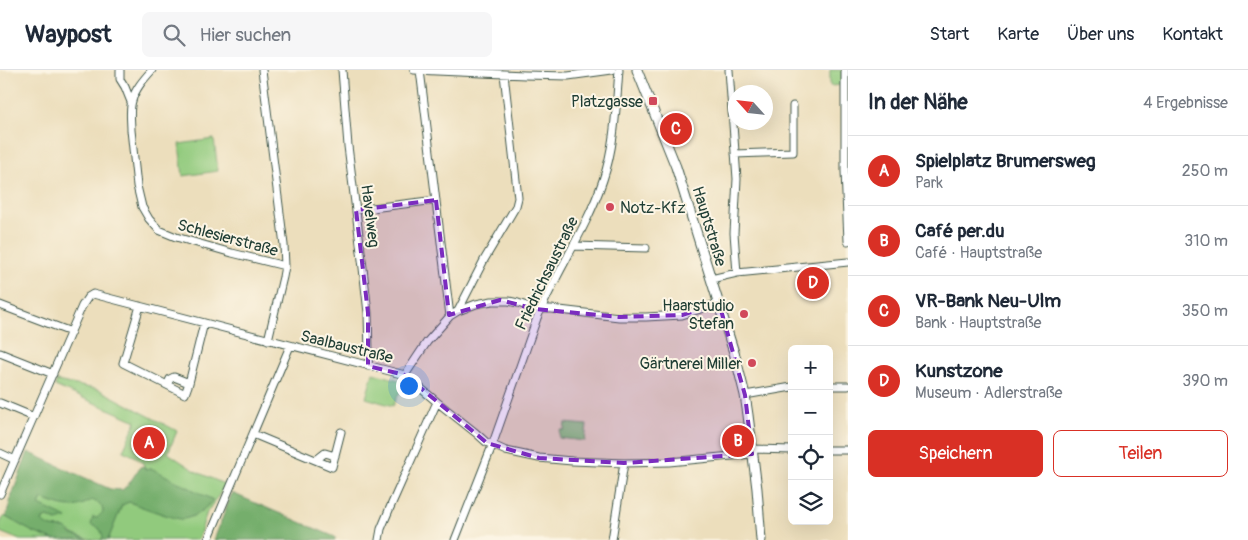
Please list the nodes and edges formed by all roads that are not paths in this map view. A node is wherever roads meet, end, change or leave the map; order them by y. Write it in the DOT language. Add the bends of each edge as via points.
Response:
graph roads {
  1 [pos="120,70"];
  2 [pos="152,70"];
  3 [pos="262,70"];
  4 [pos="342,70"];
  5 [pos="414,70"];
  6 [pos="420,70"];
  7 [pos="612,70"];
  8 [pos="619,70"];
  9 [pos="637,70"];
  10 [pos="729,70"];
  11 [pos="845,70"];
  12 [pos="504,74"];
  13 [pos="140,84"];
  14 [pos="125,86"];
  15 [pos="131,102"];
  16 [pos="793,106"];
  17 [pos="847,112"];
  18 [pos="735,154"];
  19 [pos="436,200"];
  20 [pos="356,210"];
  21 [pos="848,241"];
  22 [pos="573,246"];
  23 [pos="646,248"];
  24 [pos="848,262"];
  25 [pos="285,266"];
  26 [pos="736,273"];
  27 [pos="711,279"];
  28 [pos="719,304"];
  29 [pos="0,305"];
  30 [pos="140,306"];
  31 [pos="540,309"];
  32 [pos="458,311"];
  33 [pos="450,316"];
  34 [pos="204,323"];
  35 [pos="71,332"];
  36 [pos="268,340"];
  37 [pos="290,346"];
  38 [pos="0,353"];
  39 [pos="116,358"];
  40 [pos="124,363"];
  41 [pos="368,366"];
  42 [pos="53,374"];
  43 [pos="405,375"];
  44 [pos="190,383"];
  45 [pos="167,385"];
  46 [pos="833,386"];
  47 [pos="848,386"];
  48 [pos="788,388"];
  49 [pos="745,395"];
  50 [pos="437,402"];
  51 [pos="0,403"];
  52 [pos="34,418"];
  53 [pos="341,432"];
  54 [pos="253,434"];
  55 [pos="492,446"];
  56 [pos="788,450"];
  57 [pos="833,450"];
  58 [pos="848,450"];
  59 [pos="752,452"];
  60 [pos="0,454"];
  61 [pos="335,456"];
  62 [pos="15,460"];
  63 [pos="316,460"];
  64 [pos="624,464"];
  65 [pos="0,494"];
  66 [pos="208,540"];
  67 [pos="378,540"];
  68 [pos="455,540"];
  69 [pos="612,540"];
  70 [pos="761,540"];
  1 -- 14 [label="street" via="120,79"];
  2 -- 13 [label="street, Schlesierstraße"];
  3 -- 25 [label="street"];
  4 -- 20 [label="street, Havelweg"];
  5 -- 6 [label="street"];
  6 -- 12 [label="street"];
  6 -- 19 [label="street"];
  7 -- 12 [label="street" via="573,76"];
  8 -- 22 [label="street, Friedrichsaustraße" via="607,167 590,215"];
  9 -- 27 [label="street, Hauptstraße" via="676,167"];
  10 -- 18 [label="street"];
  11 -- 17 [label="street"];
  12 -- 32 [label="street" via="518,198"];
  13 -- 14 [label="street"];
  13 -- 15 [label="street, Schlesierstraße"];
  14 -- 15 [label="street"];
  15 -- 25 [label="street, Schlesierstraße" via="138,193 142,207 159,230"];
  16 -- 18 [label="street" via="793,152"];
  17 -- 21 [label="street"];
  18 -- 26 [label="street"];
  19 -- 20 [label="street"];
  19 -- 33 [label="street"];
  20 -- 41 [label="street, Havelweg" via="368,313"];
  22 -- 23 [label="street"];
  22 -- 31 [label="street, Friedrichsaustraße"];
  24 -- 26 [label="street"];
  25 -- 36 [label="street"];
  26 -- 27 [label="street"];
  27 -- 28 [label="street, Hauptstraße"];
  28 -- 31 [label="street" via="682,314 646,317"];
  28 -- 49 [label="street, Hauptstraße"];
  29 -- 35 [label="street"];
  30 -- 34 [label="street, Saalbaustraße"];
  30 -- 35 [label="street, Saalbaustraße" via="93,294 82,306"];
  30 -- 40 [label="street"];
  31 -- 32 [label="street" via="500,300"];
  31 -- 55 [label="street, Friedrichsaustraße"];
  32 -- 33 [label="street"];
  33 -- 43 [label="street" via="427,342"];
  34 -- 36 [label="street, Saalbaustraße"];
  34 -- 44 [label="street"];
  35 -- 42 [label="street"];
  36 -- 37 [label="street, Saalbaustraße"];
  37 -- 41 [label="street, Saalbaustraße"];
  37 -- 54 [label="street"];
  38 -- 42 [label="street"];
  39 -- 40 [label="street"];
  40 -- 45 [label="street"];
  41 -- 43 [label="street, Saalbaustraße"];
  42 -- 52 [label="street"];
  43 -- 50 [label="street, Saalbaustraße"];
  44 -- 45 [label="street" via="174,378"];
  44 -- 45 [label="street" via="185,394"];
  46 -- 47 [label="street"];
  48 -- 49 [label="street"];
  49 -- 59 [label="street, Hauptstraße"];
  50 -- 55 [label="street, Saalbaustraße"];
  50 -- 67 [label="street" via="388,510"];
  51 -- 52 [label="street"];
  52 -- 62 [label="street"];
  53 -- 61 [label="street"];
  54 -- 63 [label="street"];
  54 -- 66 [label="street"];
  55 -- 64 [label="street, Saalbaustraße" via="539,458"];
  55 -- 68 [label="street, Friedrichsaustraße"];
  56 -- 59 [label="street, Saalbaustraße"];
  57 -- 58 [label="street"];
  59 -- 64 [label="street, Saalbaustraße"];
  59 -- 70 [label="street, Hauptstraße"];
  60 -- 62 [label="street"];
  61 -- 63 [label="street" via="325,453"];
  61 -- 63 [label="street" via="332,467"];
  62 -- 65 [label="street"];
  64 -- 69 [label="street"];
}
